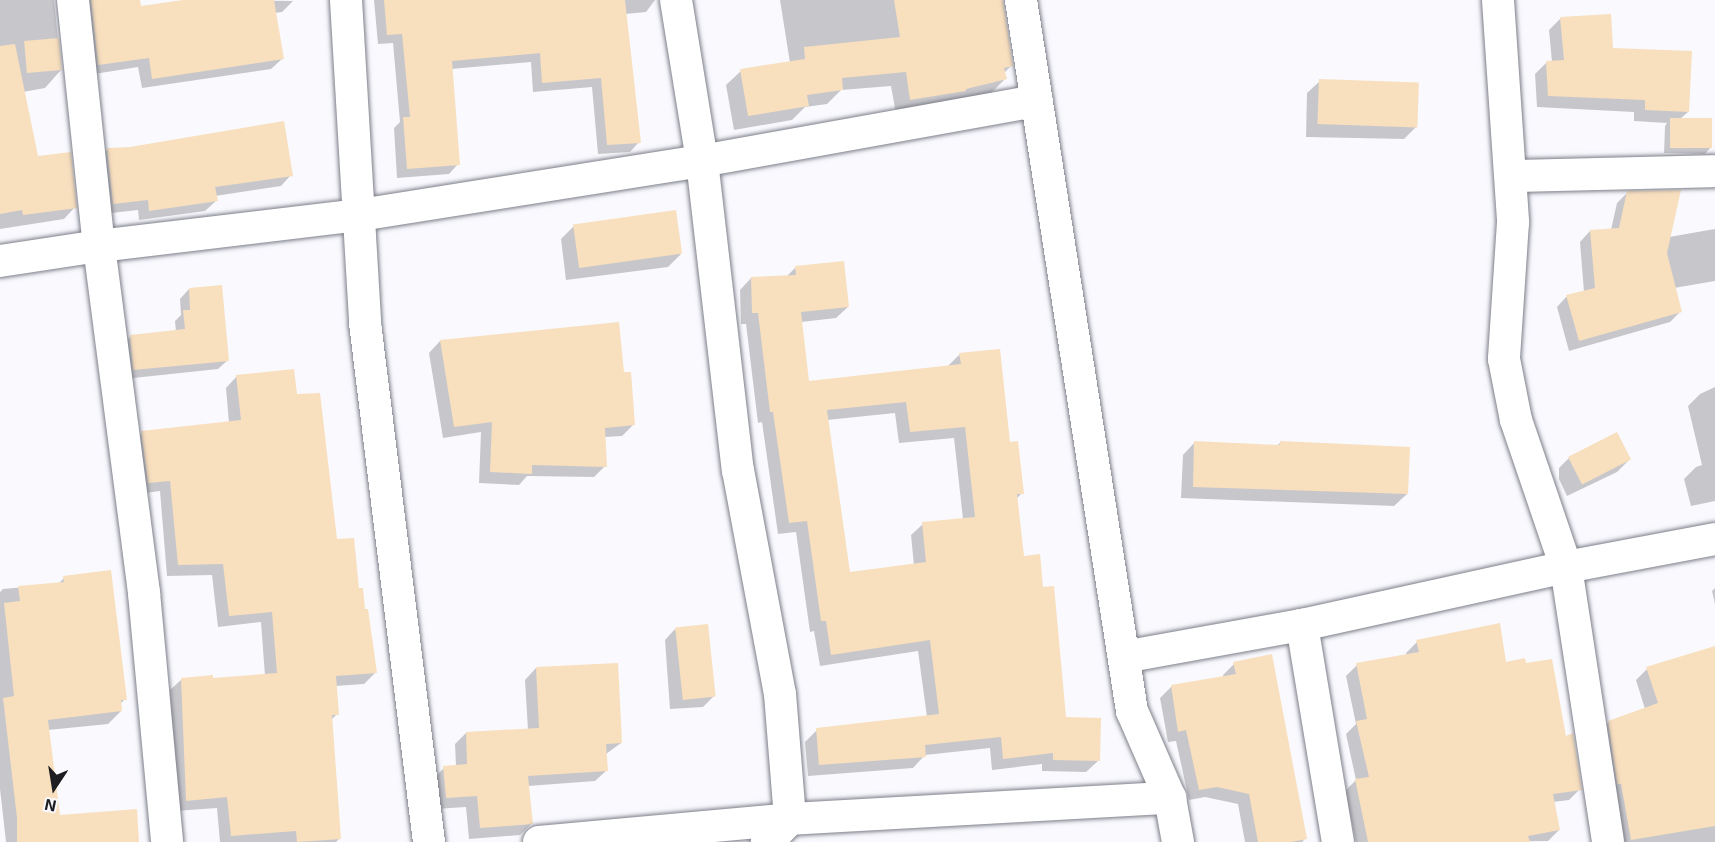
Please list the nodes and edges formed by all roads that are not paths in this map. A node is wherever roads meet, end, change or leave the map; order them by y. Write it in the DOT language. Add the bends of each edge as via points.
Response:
graph roads {
  1 [pos="73,0"];
  2 [pos="346,0"];
  3 [pos="676,0"];
  4 [pos="1022,0"];
  5 [pos="1498,0"];
  6 [pos="1036,101"];
  7 [pos="702,161"];
  8 [pos="1715,171"];
  9 [pos="1512,176"];
  10 [pos="360,215"];
  11 [pos="99,246"];
  12 [pos="0,261"];
  13 [pos="1715,539"];
  14 [pos="1566,567"];
  15 [pos="1302,625"];
  16 [pos="1124,657"];
  17 [pos="1170,798"];
  18 [pos="790,819"];
  19 [pos="167,842"];
  20 [pos="429,842"];
  21 [pos="539,842"];
  22 [pos="767,842"];
  23 [pos="1178,842"];
  24 [pos="1338,842"];
  25 [pos="1608,842"];
  1 -- 11 [label="street"];
  2 -- 10 [label="street"];
  3 -- 7 [label="street"];
  4 -- 6 [label="street"];
  5 -- 9 [label="street"];
  6 -- 7 [label="street"];
  6 -- 16 [label="street"];
  7 -- 10 [label="street"];
  7 -- 18 [label="street" via="738,470 780,694"];
  8 -- 9 [label="street"];
  9 -- 14 [label="street" via="1513,222 1504,359 1516,420"];
  10 -- 11 [label="street"];
  10 -- 20 [label="street" via="365,324"];
  11 -- 12 [label="street"];
  11 -- 19 [label="street" via="144,593"];
  13 -- 14 [label="street"];
  14 -- 15 [label="street"];
  14 -- 25 [label="street"];
  15 -- 16 [label="street"];
  15 -- 24 [label="street"];
  16 -- 17 [label="street" via="1132,711"];
  17 -- 18 [label="street"];
  17 -- 23 [label="street"];
  18 -- 21 [label="street"];
  18 -- 22 [label="street"];
}
